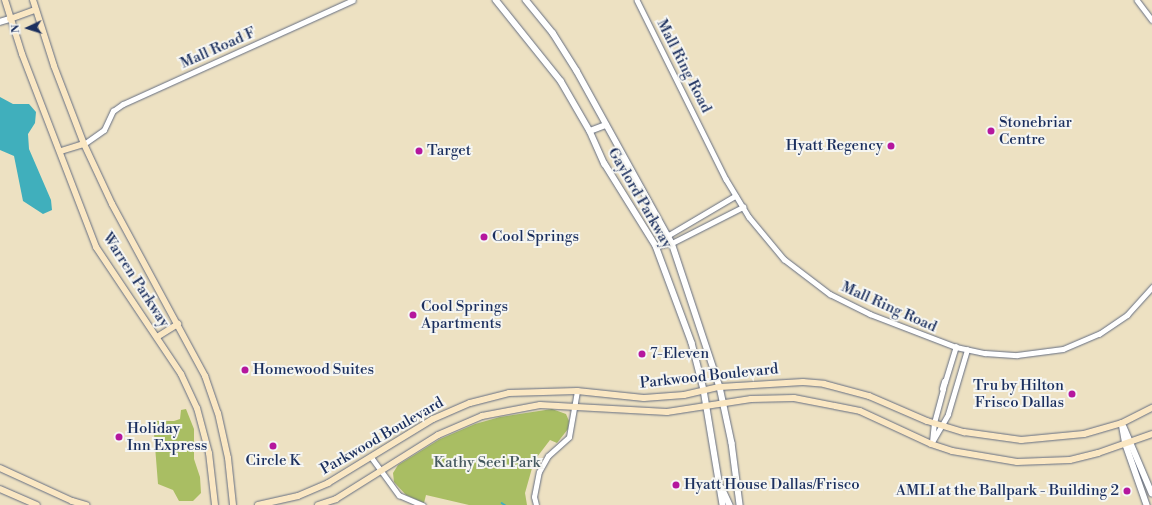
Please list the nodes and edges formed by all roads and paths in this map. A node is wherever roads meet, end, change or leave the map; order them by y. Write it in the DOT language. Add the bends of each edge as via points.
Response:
graph roads {
  1 [pos="5,0"];
  2 [pos="33,0"];
  3 [pos="353,0"];
  4 [pos="496,0"];
  5 [pos="526,0"];
  6 [pos="637,0"];
  7 [pos="1137,0"];
  8 [pos="35,10"];
  9 [pos="10,20"];
  10 [pos="1152,20"];
  11 [pos="0,22"];
  12 [pos="606,125"];
  13 [pos="590,130"];
  14 [pos="84,144"];
  15 [pos="61,151"];
  16 [pos="735,196"];
  17 [pos="743,207"];
  18 [pos="669,235"];
  19 [pos="672,243"];
  20 [pos="656,246"];
  21 [pos="1152,287"];
  22 [pos="178,324"];
  23 [pos="157,337"];
  24 [pos="956,347"];
  25 [pos="967,350"];
  26 [pos="945,382"];
  27 [pos="720,387"];
  28 [pos="943,389"];
  29 [pos="577,390"];
  30 [pos="704,390"];
  31 [pos="724,404"];
  32 [pos="576,407"];
  33 [pos="708,407"];
  34 [pos="1152,408"];
  35 [pos="934,423"];
  36 [pos="1122,423"];
  37 [pos="942,425"];
  38 [pos="1152,434"];
  39 [pos="1132,442"];
  40 [pos="931,444"];
  41 [pos="1126,445"];
  42 [pos="372,458"];
  43 [pos="0,468"];
  44 [pos="381,472"];
  45 [pos="720,484"];
  46 [pos="0,489"];
  47 [pos="1152,493"];
  48 [pos="71,503"];
  49 [pos="37,505"];
  50 [pos="86,505"];
  51 [pos="216,505"];
  52 [pos="232,505"];
  53 [pos="258,505"];
  54 [pos="318,505"];
  55 [pos="423,505"];
  56 [pos="536,505"];
  57 [pos="722,505"];
  58 [pos="730,505"];
  59 [pos="740,505"];
  60 [pos="1147,505"];
  1 -- 9 [label="main road, Warren Parkway"];
  2 -- 8 [label="main road, Warren Parkway"];
  3 -- 14 [label="street, Mall Road F" via="123,104 112,111 104,130"];
  4 -- 13 [label="street, Gaylord Parkway" via="561,81"];
  5 -- 12 [label="street, Gaylord Parkway" via="553,33"];
  6 -- 16 [label="street, Mall Ring Road"];
  7 -- 10 [label="street"];
  8 -- 9 [label="main road"];
  8 -- 14 [label="main road, Warren Parkway"];
  9 -- 11 [label="street"];
  9 -- 15 [label="main road, Warren Parkway"];
  12 -- 13 [label="street"];
  12 -- 18 [label="street, Gaylord Parkway"];
  13 -- 20 [label="street, Gaylord Parkway" via="605,164"];
  14 -- 15 [label="main road"];
  14 -- 22 [label="main road, Warren Parkway" via="112,204"];
  15 -- 23 [label="main road, Warren Parkway" via="96,247"];
  16 -- 17 [label="street, Mall Ring Road"];
  16 -- 18 [label="street"];
  17 -- 19 [label="street"];
  17 -- 24 [label="street, Mall Ring Road" via="784,259 826,291 870,314"];
  18 -- 19 [label="street, Gaylord Parkway"];
  18 -- 20 [label="street"];
  19 -- 20 [label="street"];
  19 -- 27 [label="street, Gaylord Parkway"];
  20 -- 30 [label="street, Gaylord Parkway" via="692,343"];
  21 -- 25 [label="street, Mall Ring Road" via="1136,306 1115,324 1070,347 1017,355"];
  22 -- 23 [label="main road"];
  22 -- 52 [label="main road, Warren Parkway" via="198,360 218,413 228,458"];
  23 -- 51 [label="main road, Warren Parkway" via="181,374 197,408 209,453"];
  24 -- 25 [label="street, Mall Ring Road"];
  24 -- 26 [label="street"];
  25 -- 37 [label="street" via="948,414"];
  26 -- 28 [label="street"];
  27 -- 30 [label="main road, Parkwood Boulevard"];
  27 -- 31 [label="street, Gaylord Parkway"];
  27 -- 35 [label="main road, Parkwood Boulevard" via="786,382 824,384 869,396"];
  28 -- 35 [label="street"];
  29 -- 30 [label="main road, Parkwood Boulevard" via="644,398"];
  29 -- 32 [label="street"];
  29 -- 42 [label="main road, Parkwood Boulevard" via="509,393 470,403 418,428"];
  30 -- 33 [label="street, Gaylord Parkway"];
  31 -- 33 [label="main road, Parkwood Boulevard"];
  31 -- 40 [label="main road, Parkwood Boulevard" via="751,399 794,398 842,406 877,417"];
  31 -- 59 [label="street, Gaylord Parkway"];
  32 -- 33 [label="main road, Parkwood Boulevard" via="667,412"];
  32 -- 44 [label="main road, Parkwood Boulevard" via="540,405 482,416 438,435"];
  32 -- 56 [label="street" via="569,437 548,456 539,472 534,496"];
  33 -- 45 [label="street, Gaylord Parkway"];
  34 -- 36 [label="main road, Parkwood Boulevard"];
  35 -- 37 [label="main road, Parkwood Boulevard"];
  35 -- 40 [label="street"];
  36 -- 37 [label="main road, Parkwood Boulevard" via="1084,434 1021,440 984,437"];
  36 -- 39 [label="street"];
  36 -- 41 [label="street"];
  37 -- 40 [label="street"];
  38 -- 39 [label="main road, Parkwood Boulevard"];
  39 -- 41 [label="main road, Parkwood Boulevard"];
  39 -- 47 [label="street"];
  40 -- 41 [label="main road, Parkwood Boulevard" via="984,458 1043,462 1070,460"];
  41 -- 60 [label="street"];
  42 -- 44 [label="street"];
  42 -- 53 [label="main road, Parkwood Boulevard" via="328,483 298,496"];
  43 -- 48 [label="main road"];
  44 -- 54 [label="main road, Parkwood Boulevard" via="336,499"];
  44 -- 55 [label="street" via="399,495"];
  45 -- 57 [label="street, Gaylord Parkway"];
  45 -- 58 [label="street"];
  46 -- 49 [label="main road"];
  48 -- 50 [label="main road"];
}
